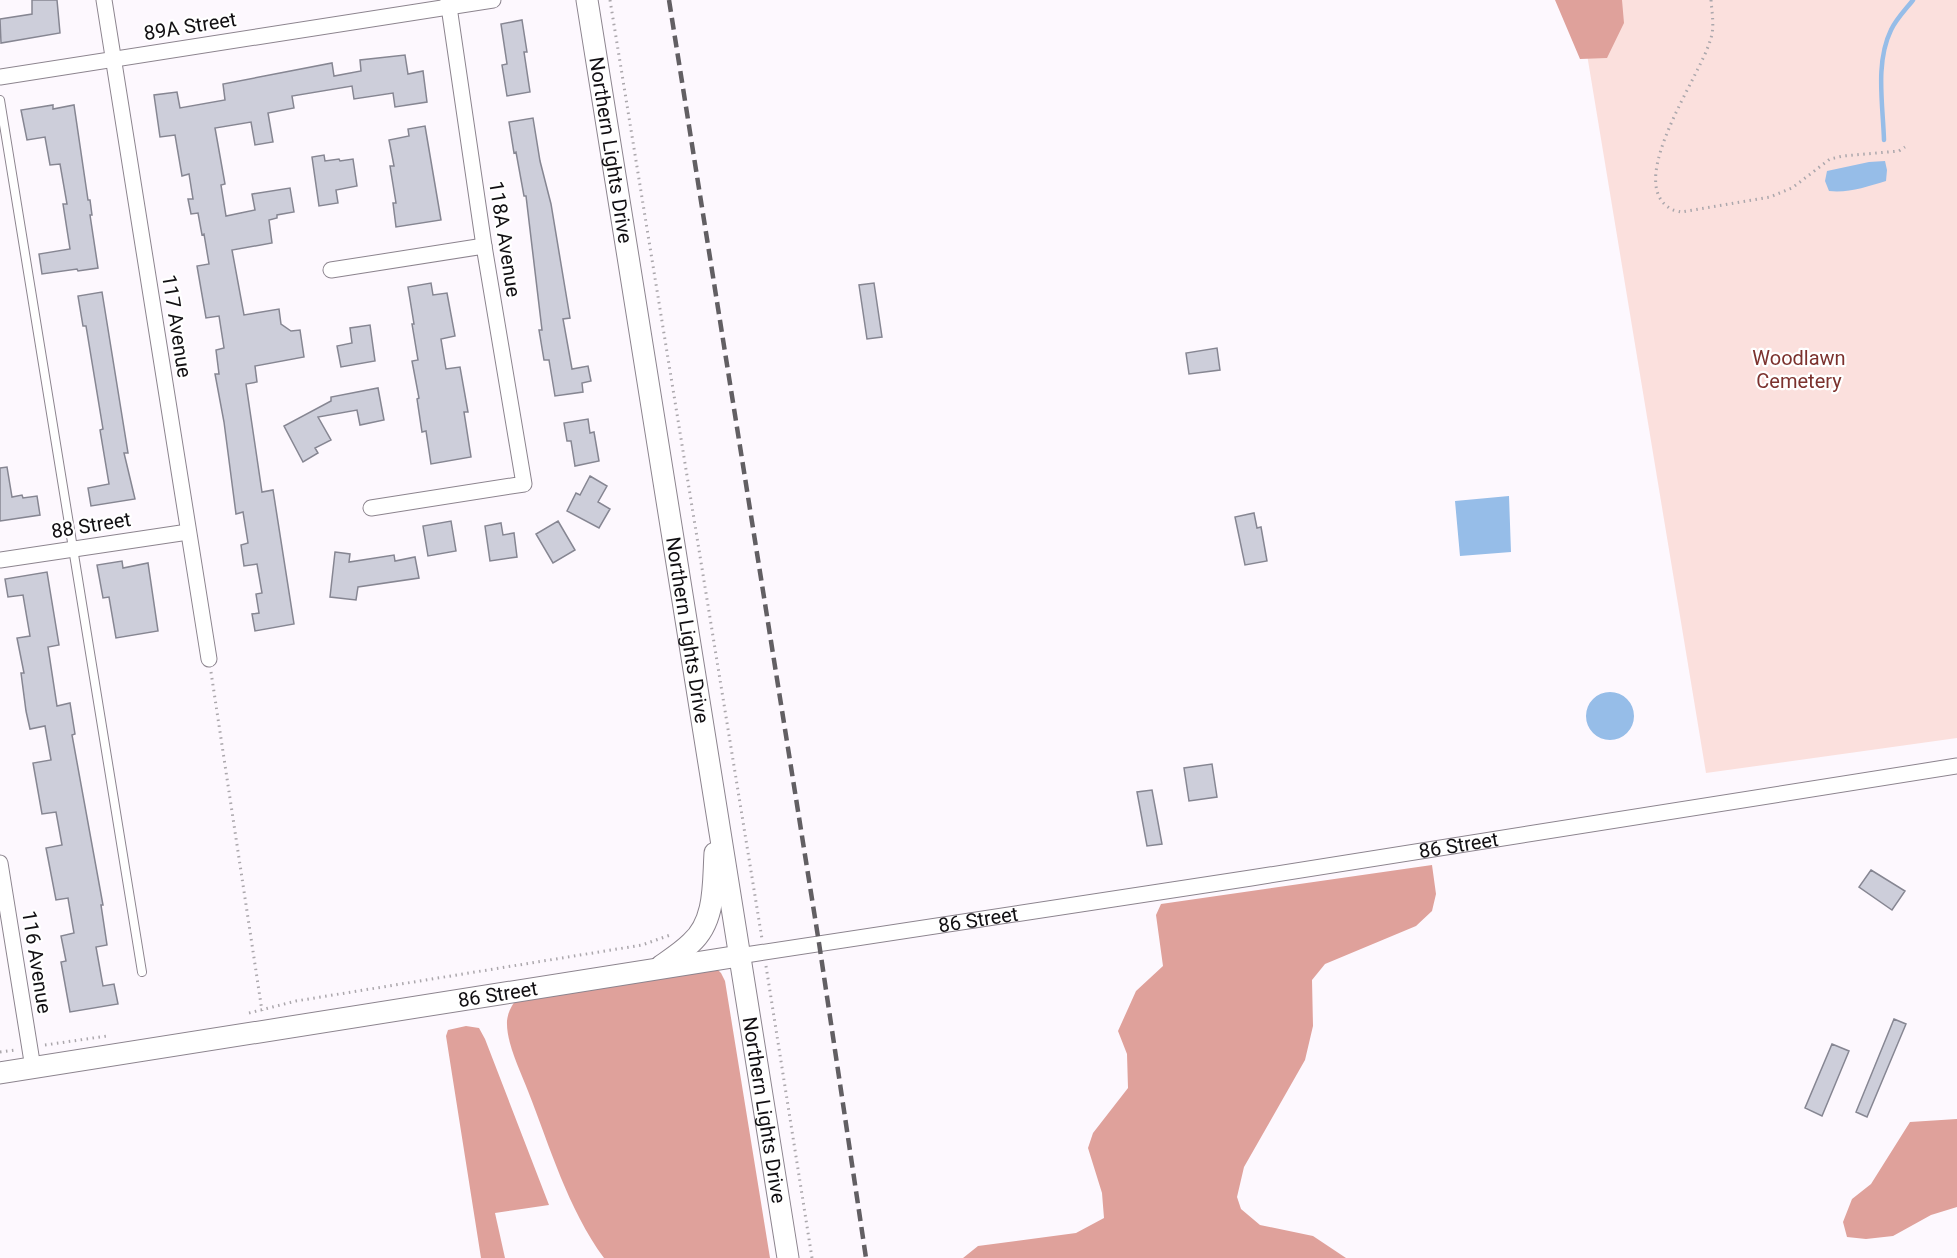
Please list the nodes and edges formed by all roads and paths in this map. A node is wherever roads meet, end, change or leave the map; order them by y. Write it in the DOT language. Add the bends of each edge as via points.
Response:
graph roads {
  1 [pos="104,0"];
  2 [pos="493,0"];
  3 [pos="587,0"];
  4 [pos="610,0"];
  5 [pos="1711,0"];
  6 [pos="448,4"];
  7 [pos="114,60"];
  8 [pos="0,77"];
  9 [pos="0,100"];
  10 [pos="1905,147"];
  11 [pos="484,246"];
  12 [pos="331,270"];
  13 [pos="371,508"];
  14 [pos="188,532"];
  15 [pos="72,549"];
  16 [pos="0,560"];
  17 [pos="208,659"];
  18 [pos="1957,766"];
  19 [pos="718,817"];
  20 [pos="0,863"];
  21 [pos="680,930"];
  22 [pos="763,952"];
  23 [pos="740,956"];
  24 [pos="656,969"];
  25 [pos="142,972"];
  26 [pos="262,1011"];
  27 [pos="243,1015"];
  28 [pos="109,1035"];
  29 [pos="0,1052"];
  30 [pos="31,1057"];
  31 [pos="0,1073"];
  32 [pos="788,1258"];
  33 [pos="812,1258"];
  1 -- 7 [label="street, 117 Avenue"];
  2 -- 6 [label="street, 89A Street"];
  3 -- 19 [label="main road, Northern Lights Drive"];
  4 -- 22 [label="path"];
  5 -- 10 [label="path" via="1711,40 1658,155 1656,186 1668,208 1681,212 1770,197 1792,188 1830,159 1899,152"];
  6 -- 7 [label="street, 89A Street"];
  6 -- 11 [label="street, 118A Avenue"];
  7 -- 8 [label="street, 89A Street"];
  7 -- 14 [label="street, 117 Avenue"];
  9 -- 15 [label="lane"];
  11 -- 12 [label="street"];
  11 -- 13 [label="street, 118A Avenue" via="524,484"];
  14 -- 15 [label="street, 88 Street"];
  14 -- 17 [label="street, 117 Avenue"];
  15 -- 16 [label="street, 88 Street"];
  15 -- 25 [label="lane"];
  17 -- 26 [label="path"];
  18 -- 22 [label="street, 86 Street"];
  19 -- 23 [label="main road, Northern Lights Drive"];
  19 -- 24 [label="main road" via="707,918 692,943"];
  20 -- 30 [label="street, 116 Avenue"];
  21 -- 26 [label="path" via="642,945 296,1001"];
  22 -- 23 [label="street, 86 Street"];
  22 -- 33 [label="path"];
  23 -- 24 [label="main road, 86 Street"];
  23 -- 32 [label="main road, Northern Lights Drive"];
  24 -- 30 [label="main road, 86 Street"];
  26 -- 27 [label="path"];
  28 -- 30 [label="path"];
  29 -- 30 [label="path"];
  30 -- 31 [label="main road, 86 Street"];
}
